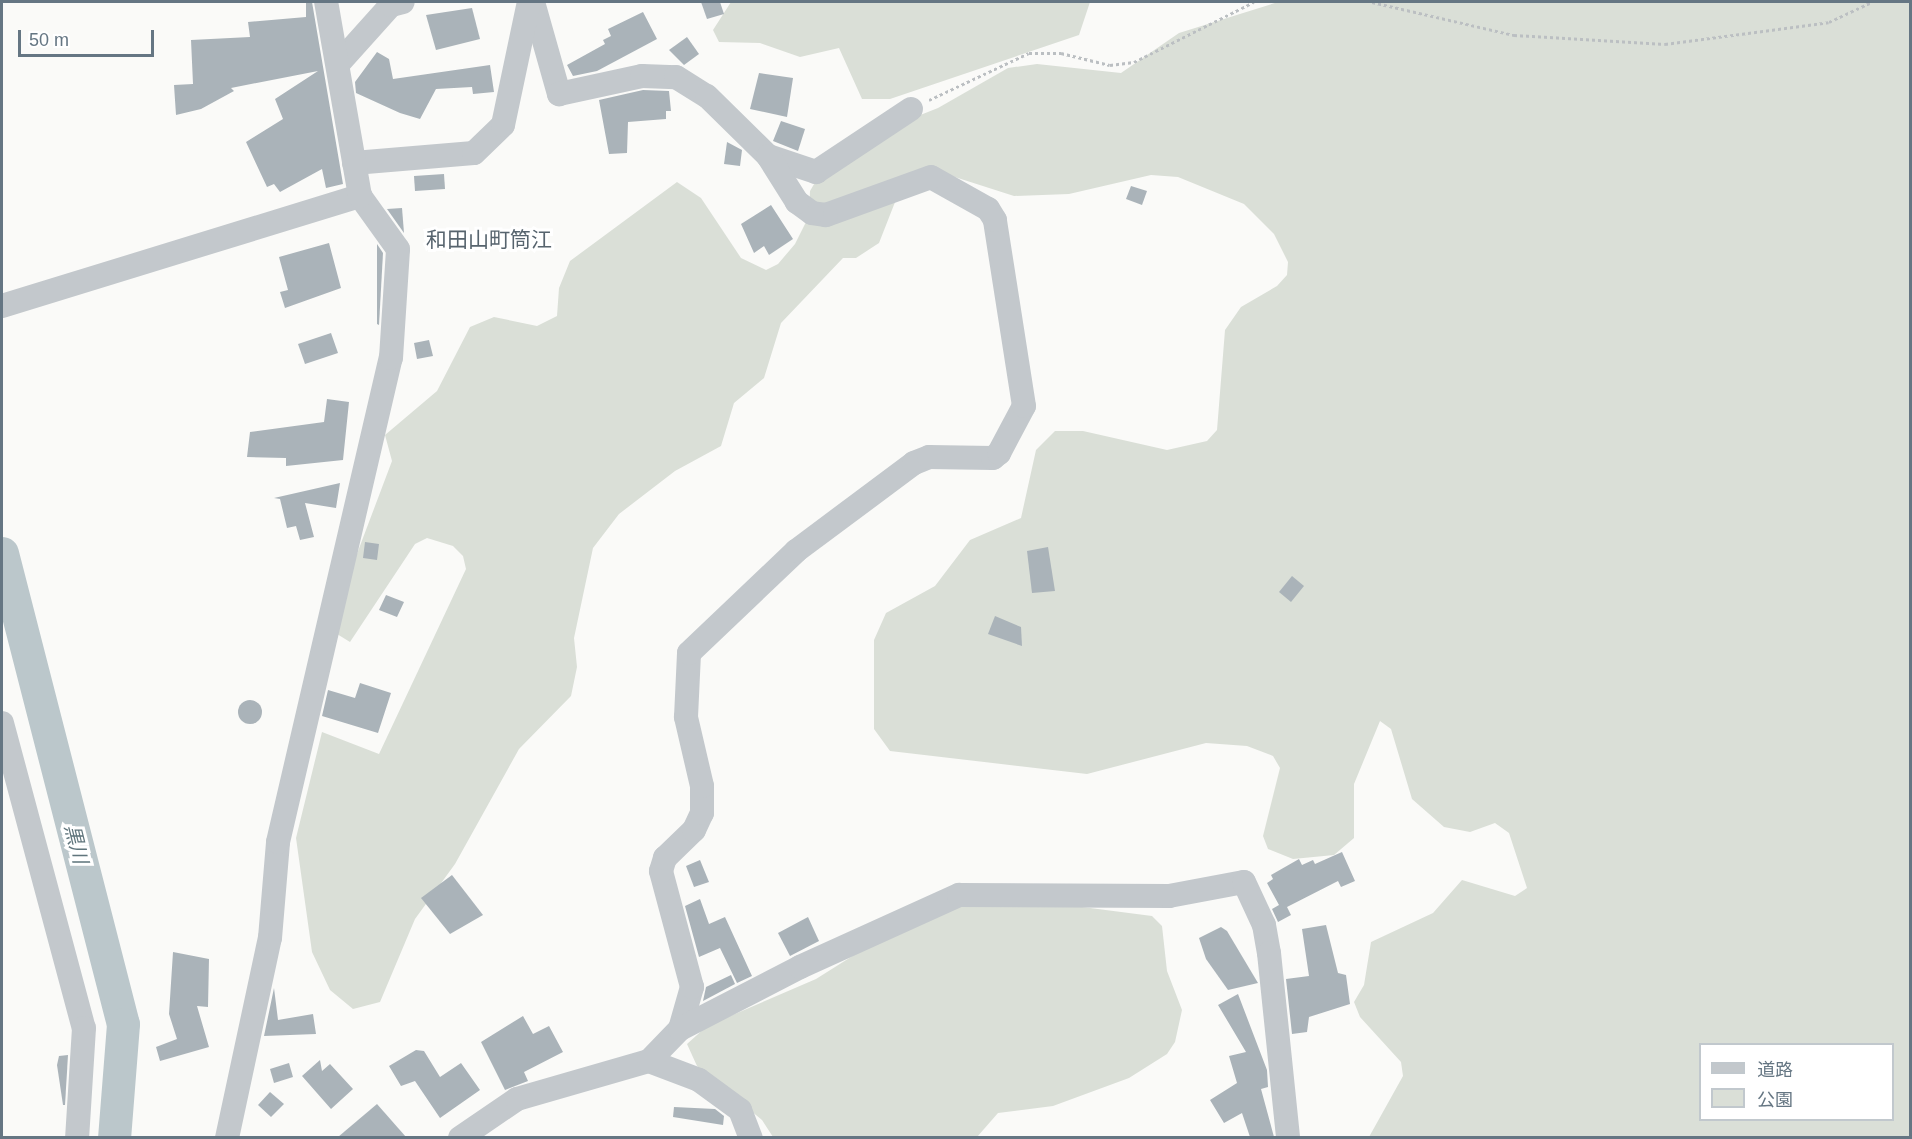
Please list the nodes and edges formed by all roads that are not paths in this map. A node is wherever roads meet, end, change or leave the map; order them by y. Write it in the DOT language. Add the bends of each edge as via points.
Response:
graph roads {
  1 [pos="326,2"];
  2 [pos="403,2"];
  3 [pos="531,2"];
  4 [pos="338,64"];
  5 [pos="911,109"];
  6 [pos="768,156"];
  7 [pos="354,163"];
  8 [pos="360,196"];
  9 [pos="2,306"];
  10 [pos="2,723"];
  11 [pos="680,1029"];
  12 [pos="649,1061"];
  13 [pos="77,1137"];
  14 [pos="227,1137"];
  15 [pos="460,1137"];
  16 [pos="751,1137"];
  17 [pos="1288,1137"];
  1 -- 4 [label="street"];
  2 -- 4 [label="street" via="391,5"];
  3 -- 6 [label="street" via="559,94 642,75 676,77 707,96"];
  3 -- 7 [label="street" via="503,124 474,153"];
  4 -- 7 [label="street"];
  5 -- 6 [label="street" via="816,172"];
  6 -- 11 [label="street" via="796,202 812,213 826,215 931,177 988,209 995,220 1024,406 993,458 929,457 914,463 796,551 689,653 686,717 702,786 702,813 694,830 665,858 661,871 692,987"];
  7 -- 8 [label="street"];
  8 -- 9 [label="street"];
  8 -- 14 [label="street" via="398,249 391,358 278,842 270,938"];
  10 -- 13 [label="street" via="84,1028"];
  11 -- 12 [label="street"];
  11 -- 17 [label="street" via="800,967 959,895 1169,896 1244,882 1264,925 1269,953"];
  12 -- 15 [label="street" via="517,1099"];
  12 -- 16 [label="street" via="707,1086 740,1110"];
}
